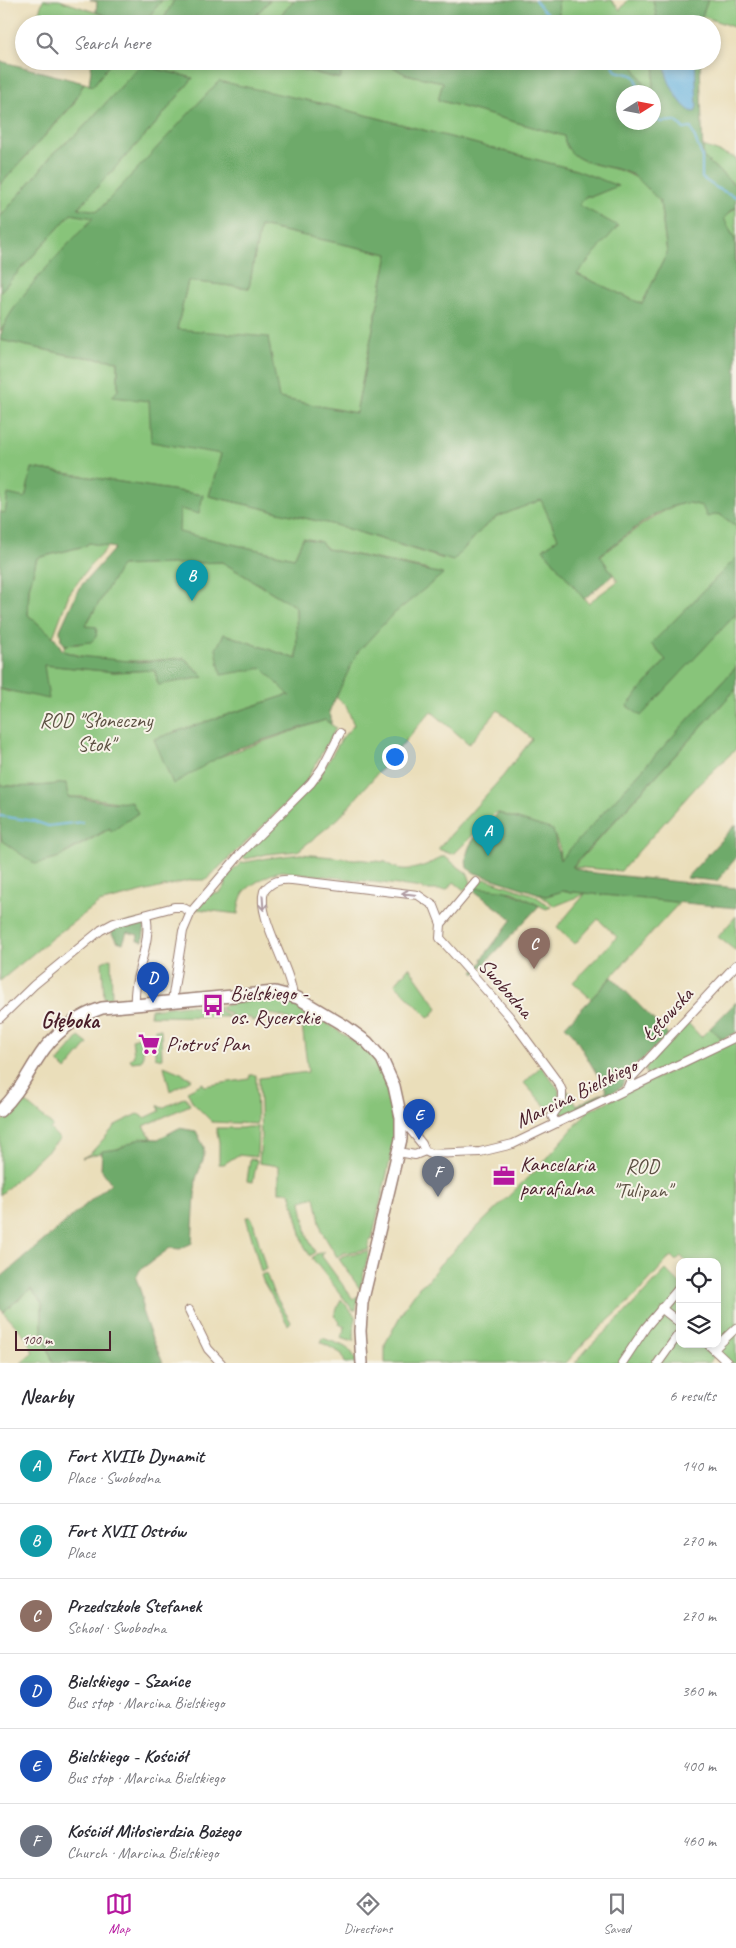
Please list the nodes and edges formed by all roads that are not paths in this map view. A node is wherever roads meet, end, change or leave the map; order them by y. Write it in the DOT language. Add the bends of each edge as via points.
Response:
graph roads {
  1 [pos="340,733"];
  2 [pos="476,882"];
  3 [pos="191,912"];
  4 [pos="146,916"];
  5 [pos="441,924"];
  6 [pos="736,965"];
  7 [pos="293,996"];
  8 [pos="172,1001"];
  9 [pos="135,1004"];
  10 [pos="0,1018"];
  11 [pos="736,1037"];
  12 [pos="627,1089"];
  13 [pos="0,1111"];
  14 [pos="401,1118"];
  15 [pos="555,1122"];
  16 [pos="415,1135"];
  17 [pos="401,1139"];
  18 [pos="425,1151"];
  19 [pos="398,1152"];
  20 [pos="676,1291"];
  21 [pos="661,1308"];
  22 [pos="189,1310"];
  23 [pos="676,1320"];
  24 [pos="736,1328"];
  25 [pos="676,1338"];
  26 [pos="721,1339"];
  27 [pos="712,1348"];
  28 [pos="221,1363"];
  29 [pos="362,1363"];
  30 [pos="622,1363"];
  31 [pos="658,1363"];
  32 [pos="728,1363"];
  1 -- 3 [label="street" via="311,783 242,852"];
  2 -- 5 [label="street"];
  3 -- 4 [label="street" via="174,907"];
  3 -- 8 [label="street" via="183,931"];
  4 -- 9 [label="street" via="149,926 136,978"];
  4 -- 10 [label="street" via="101,930 34,985"];
  5 -- 7 [label="street, one-way" via="434,906 418,895 278,880 264,891 262,906 290,979"];
  5 -- 15 [label="street, Swobodna" via="442,942 509,1016 558,1084 562,1098 552,1116"];
  6 -- 12 [label="street, Łętowska" via="632,1077"];
  7 -- 8 [label="street" via="267,992"];
  7 -- 14 [label="street" via="345,1026 375,1050 394,1086"];
  8 -- 9 [label="street"];
  9 -- 13 [label="street" via="102,1008 70,1024 45,1048 20,1090"];
  11 -- 12 [label="street, Marcina Bielskiego"];
  12 -- 15 [label="street, Marcina Bielskiego"];
  14 -- 16 [label="street"];
  14 -- 17 [label="street"];
  15 -- 18 [label="street, Marcina Bielskiego" via="513,1144 490,1151 440,1154"];
  16 -- 17 [label="street"];
  16 -- 18 [label="street"];
  17 -- 19 [label="street"];
  18 -- 19 [label="street, Marcina Bielskiego" via="415,1155"];
  19 -- 29 [label="street" via="362,1303"];
  20 -- 21 [label="street"];
  21 -- 23 [label="street"];
  21 -- 30 [label="street"];
  22 -- 28 [label="street" via="208,1349"];
  24 -- 26 [label="street"];
  25 -- 31 [label="street"];
  27 -- 32 [label="street"];
}
